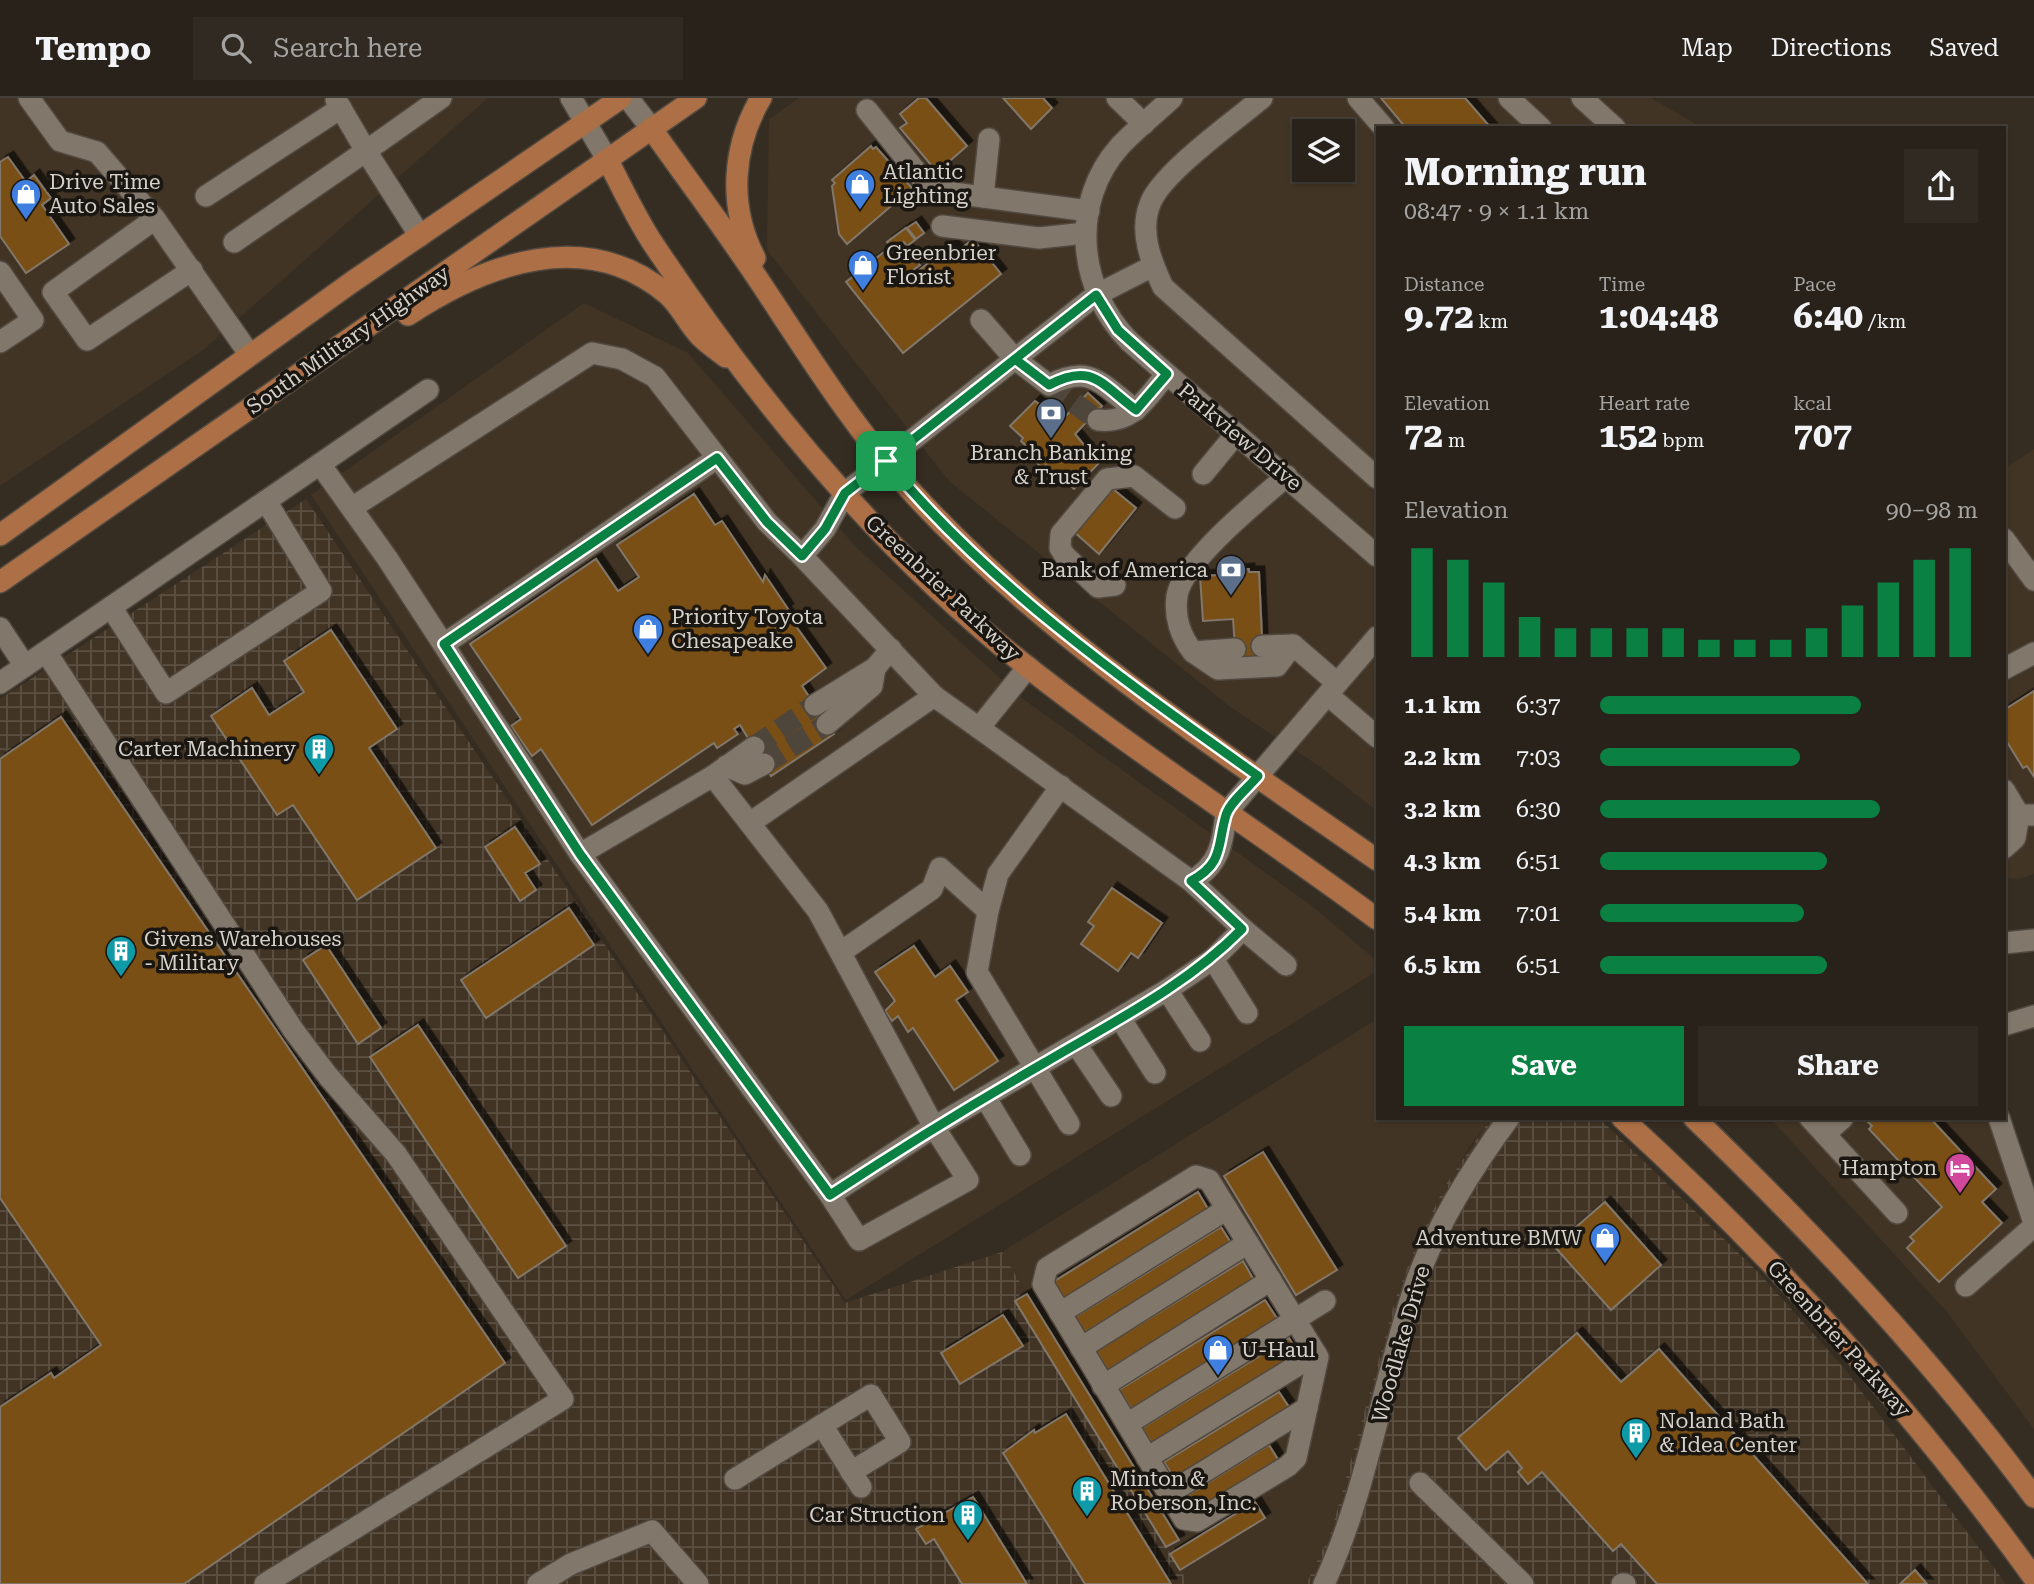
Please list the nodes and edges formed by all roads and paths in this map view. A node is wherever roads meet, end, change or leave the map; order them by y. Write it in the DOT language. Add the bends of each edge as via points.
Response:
graph roads {
  1 [pos="29,98"];
  2 [pos="441,98"];
  3 [pos="571,98"];
  4 [pos="621,98"];
  5 [pos="628,98"];
  6 [pos="696,98"];
  7 [pos="761,98"];
  8 [pos="1117,98"];
  9 [pos="1172,98"];
  10 [pos="1262,98"];
  11 [pos="1358,98"];
  12 [pos="1509,98"];
  13 [pos="1582,98"];
  14 [pos="338,101"];
  15 [pos="867,110"];
  16 [pos="585,122"];
  17 [pos="1144,124"];
  18 [pos="1382,126"];
  19 [pos="1539,126"];
  20 [pos="1613,126"];
  21 [pos="651,128"];
  22 [pos="989,139"];
  23 [pos="366,151"];
  24 [pos="607,159"];
  25 [pos="206,196"];
  26 [pos="983,197"];
  27 [pos="1089,211"];
  28 [pos="155,219"];
  29 [pos="942,226"];
  30 [pos="1085,233"];
  31 [pos="420,236"];
  32 [pos="234,242"];
  33 [pos="1153,266"];
  34 [pos="192,271"];
  35 [pos="0,272"];
  36 [pos="1096,295"];
  37 [pos="981,320"];
  38 [pos="0,342"];
  39 [pos="250,355"];
  40 [pos="1015,359"];
  41 [pos="818,369"];
  42 [pos="1167,374"];
  43 [pos="751,377"];
  44 [pos="428,390"];
  45 [pos="250,408"];
  46 [pos="1136,410"];
  47 [pos="1098,421"];
  48 [pos="1237,434"];
  49 [pos="717,458"];
  50 [pos="886,461"];
  51 [pos="320,464"];
  52 [pos="1203,474"];
  53 [pos="1287,477"];
  54 [pos="1376,477"];
  55 [pos="845,493"];
  56 [pos="266,501"];
  57 [pos="353,507"];
  58 [pos="1175,508"];
  59 [pos="0,535"];
  60 [pos="2006,542"];
  61 [pos="1376,555"];
  62 [pos="802,556"];
  63 [pos="2034,580"];
  64 [pos="0,582"];
  65 [pos="1115,585"];
  66 [pos="111,607"];
  67 [pos="0,628"];
  68 [pos="1376,638"];
  69 [pos="444,644"];
  70 [pos="1293,645"];
  71 [pos="1262,646"];
  72 [pos="891,649"];
  73 [pos="1235,649"];
  74 [pos="46,652"];
  75 [pos="1193,652"];
  76 [pos="2034,653"];
  77 [pos="25,666"];
  78 [pos="1028,667"];
  79 [pos="875,668"];
  80 [pos="2006,668"];
  81 [pos="0,683"];
  82 [pos="1333,689"];
  83 [pos="934,696"];
  84 [pos="812,701"];
  85 [pos="827,724"];
  86 [pos="979,728"];
  87 [pos="1376,735"];
  88 [pos="755,749"];
  89 [pos="719,771"];
  90 [pos="1258,776"];
  91 [pos="1060,786"];
  92 [pos="2006,792"];
  93 [pos="1226,813"];
  94 [pos="2027,815"];
  95 [pos="750,823"];
  96 [pos="2006,846"];
  97 [pos="580,854"];
  98 [pos="1376,859"];
  99 [pos="1191,881"];
  100 [pos="988,911"];
  101 [pos="1376,918"];
  102 [pos="1242,929"];
  103 [pos="2034,940"];
  104 [pos="2006,943"];
  105 [pos="841,952"];
  106 [pos="1213,959"];
  107 [pos="1286,965"];
  108 [pos="1167,990"];
  109 [pos="1247,1013"];
  110 [pos="2034,1016"];
  111 [pos="1120,1018"];
  112 [pos="2006,1024"];
  113 [pos="1200,1041"];
  114 [pos="1076,1044"];
  115 [pos="1034,1068"];
  116 [pos="1154,1073"];
  117 [pos="1111,1096"];
  118 [pos="985,1097"];
  119 [pos="1508,1120"];
  120 [pos="1624,1120"];
  121 [pos="1812,1120"];
  122 [pos="1841,1120"];
  123 [pos="2000,1120"];
  124 [pos="1702,1123"];
  125 [pos="1069,1124"];
  126 [pos="934,1127"];
  127 [pos="1825,1135"];
  128 [pos="1020,1155"];
  129 [pos="2034,1155"];
  130 [pos="2013,1160"];
  131 [pos="830,1195"];
  132 [pos="1227,1209"];
  133 [pos="1897,1213"];
  134 [pos="2034,1224"];
  135 [pos="1248,1242"];
  136 [pos="1271,1280"];
  137 [pos="1966,1286"];
  138 [pos="1325,1301"];
  139 [pos="1060,1313"];
  140 [pos="1295,1319"];
  141 [pos="1080,1348"];
  142 [pos="1316,1354"];
  143 [pos="1103,1386"];
  144 [pos="1307,1408"];
  145 [pos="1127,1424"];
  146 [pos="822,1425"];
  147 [pos="1147,1458"];
  148 [pos="736,1479"];
  149 [pos="1420,1483"];
  150 [pos="1168,1494"];
  151 [pos="2034,1497"];
  152 [pos="2034,1578"];
  153 [pos="265,1584"];
  154 [pos="538,1584"];
  155 [pos="698,1584"];
  156 [pos="1324,1584"];
  157 [pos="1523,1584"];
  1 -- 28 [label="street" via="60,141 97,152"];
  2 -- 23 [label="street"];
  3 -- 16 [label="street"];
  4 -- 16 [label="main road, South Military Highway"];
  5 -- 21 [label="street"];
  6 -- 21 [label="main road, South Military Highway"];
  7 -- 41 [label="main road" via="741,144 738,211 747,243 789,307"];
  8 -- 17 [label="street"];
  9 -- 17 [label="street, Parkview Drive"];
  10 -- 33 [label="street" via="1157,192 1145,233"];
  11 -- 18 [label="street"];
  12 -- 19 [label="street"];
  13 -- 20 [label="street"];
  14 -- 23 [label="street"];
  14 -- 25 [label="street"];
  15 -- 26 [label="street" via="931,190"];
  16 -- 24 [label="street"];
  16 -- 31 [label="main road, South Military Highway"];
  17 -- 27 [label="street, Parkview Drive" via="1119,147 1102,173"];
  21 -- 24 [label="main road, South Military Highway"];
  21 -- 41 [label="main road"];
  22 -- 26 [label="street"];
  23 -- 31 [label="street"];
  23 -- 32 [label="street"];
  24 -- 43 [label="main road, Greenbrier Parkway" via="650,239"];
  24 -- 45 [label="main road, South Military Highway"];
  26 -- 27 [label="street"];
  27 -- 30 [label="street, Parkview Drive"];
  28 -- 34 [label="street"];
  28 -- 34 [label="street" via="53,292 87,340"];
  29 -- 30 [label="street" via="1039,238"];
  30 -- 36 [label="street, Parkview Drive"];
  31 -- 39 [label="main road, South Military Highway"];
  33 -- 36 [label="street"];
  33 -- 54 [label="street" via="1163,286"];
  34 -- 39 [label="street"];
  35 -- 38 [label="street" via="33,320"];
  36 -- 40 [label="street"];
  36 -- 42 [label="street, Parkview Drive" via="1118,330"];
  37 -- 40 [label="street"];
  39 -- 59 [label="main road, South Military Highway"];
  40 -- 46 [label="street" via="1049,385 1069,374 1087,374"];
  40 -- 50 [label="street"];
  41 -- 50 [label="main road"];
  42 -- 46 [label="street"];
  42 -- 48 [label="street, Parkview Drive"];
  43 -- 45 [label="main road" via="700,336 668,295 650,282 606,264 547,258 511,264 457,286 329,370"];
  43 -- 55 [label="main road, Greenbrier Parkway"];
  44 -- 51 [label="street"];
  45 -- 64 [label="main road, South Military Highway"];
  46 -- 47 [label="street" via="1117,422"];
  48 -- 52 [label="street"];
  48 -- 53 [label="street, Parkview Drive"];
  49 -- 57 [label="street" via="654,377 622,359 592,353"];
  49 -- 62 [label="street" via="767,522"];
  49 -- 69 [label="street"];
  50 -- 55 [label="street"];
  50 -- 90 [label="main road" via="945,527 1033,608"];
  51 -- 56 [label="street"];
  51 -- 57 [label="street"];
  53 -- 61 [label="street, Parkview Drive"];
  53 -- 75 [label="street" via="1231,524 1185,577 1177,596 1180,636"];
  55 -- 62 [label="street" via="825,529"];
  55 -- 78 [label="main road, Greenbrier Parkway" via="918,570"];
  56 -- 66 [label="street"];
  56 -- 66 [label="street" via="321,591 166,693"];
  57 -- 69 [label="street"];
  58 -- 65 [label="street" via="1134,477 1122,475 1107,479 1061,534 1065,556 1098,587"];
  60 -- 63 [label="street"];
  62 -- 72 [label="street"];
  66 -- 74 [label="street"];
  67 -- 77 [label="street"];
  68 -- 82 [label="street"];
  69 -- 97 [label="street"];
  70 -- 71 [label="street"];
  70 -- 75 [label="street" via="1277,666 1218,669"];
  70 -- 82 [label="street"];
  72 -- 79 [label="street"];
  72 -- 83 [label="street"];
  73 -- 75 [label="street"];
  74 -- 77 [label="street"];
  74 -- 153 [label="street" via="295,1031 396,1154 564,1399"];
  76 -- 80 [label="street"];
  77 -- 81 [label="street"];
  78 -- 86 [label="street"];
  78 -- 93 [label="main road, Greenbrier Parkway"];
  79 -- 84 [label="street"];
  79 -- 85 [label="street" via="872,686"];
  82 -- 87 [label="street"];
  82 -- 90 [label="street"];
  83 -- 86 [label="street"];
  83 -- 95 [label="street"];
  86 -- 91 [label="street"];
  88 -- 89 [label="street"];
  89 -- 95 [label="street"];
  89 -- 97 [label="street"];
  90 -- 93 [label="street"];
  90 -- 98 [label="main road"];
  91 -- 99 [label="street"];
  91 -- 100 [label="street" via="998,874"];
  92 -- 94 [label="street"];
  93 -- 99 [label="street" via="1223,838 1209,872"];
  93 -- 101 [label="main road, Greenbrier Parkway"];
  94 -- 96 [label="street"];
  95 -- 105 [label="street" via="804,891"];
  97 -- 131 [label="street"];
  99 -- 102 [label="street"];
  100 -- 105 [label="street" via="940,868 932,889"];
  100 -- 115 [label="street" via="977,972"];
  102 -- 106 [label="street"];
  102 -- 107 [label="street"];
  103 -- 104 [label="street"];
  105 -- 126 [label="street"];
  106 -- 108 [label="street"];
  106 -- 109 [label="street"];
  108 -- 111 [label="street"];
  108 -- 113 [label="street"];
  110 -- 112 [label="street"];
  111 -- 114 [label="street"];
  111 -- 116 [label="street"];
  114 -- 115 [label="street"];
  114 -- 117 [label="street"];
  115 -- 118 [label="street"];
  115 -- 125 [label="street"];
  118 -- 126 [label="street"];
  118 -- 128 [label="street"];
  119 -- 156 [label="street, Woodlake Drive" via="1452,1206 1418,1278 1360,1492"];
  120 -- 152 [label="main road, Greenbrier Parkway" via="1829,1325 1937,1451"];
  121 -- 127 [label="street"];
  122 -- 127 [label="street"];
  123 -- 130 [label="street"];
  124 -- 151 [label="main road" via="1866,1293"];
  126 -- 131 [label="street"];
  126 -- 131 [label="street" via="968,1180 859,1240"];
  127 -- 133 [label="street"];
  129 -- 130 [label="street"];
  130 -- 134 [label="street"];
  132 -- 135 [label="street"];
  132 -- 139 [label="street"];
  132 -- 139 [label="street" via="1209,1180 1196,1176 1047,1268 1043,1284"];
  134 -- 137 [label="street"];
  135 -- 136 [label="street"];
  135 -- 141 [label="street"];
  136 -- 140 [label="street"];
  136 -- 143 [label="street"];
  138 -- 140 [label="street"];
  139 -- 141 [label="street"];
  140 -- 142 [label="street"];
  140 -- 145 [label="street"];
  141 -- 143 [label="street"];
  142 -- 144 [label="street"];
  142 -- 147 [label="street"];
  143 -- 145 [label="street"];
  144 -- 150 [label="street"];
  144 -- 150 [label="street" via="1296,1458 1288,1466 1198,1521 1184,1519"];
  145 -- 147 [label="street"];
  146 -- 146 [label="street" via="856,1480 900,1442 871,1395"];
  146 -- 148 [label="street"];
  147 -- 150 [label="street"];
  149 -- 157 [label="street"];
  154 -- 155 [label="street" via="570,1564 652,1531"];
}
